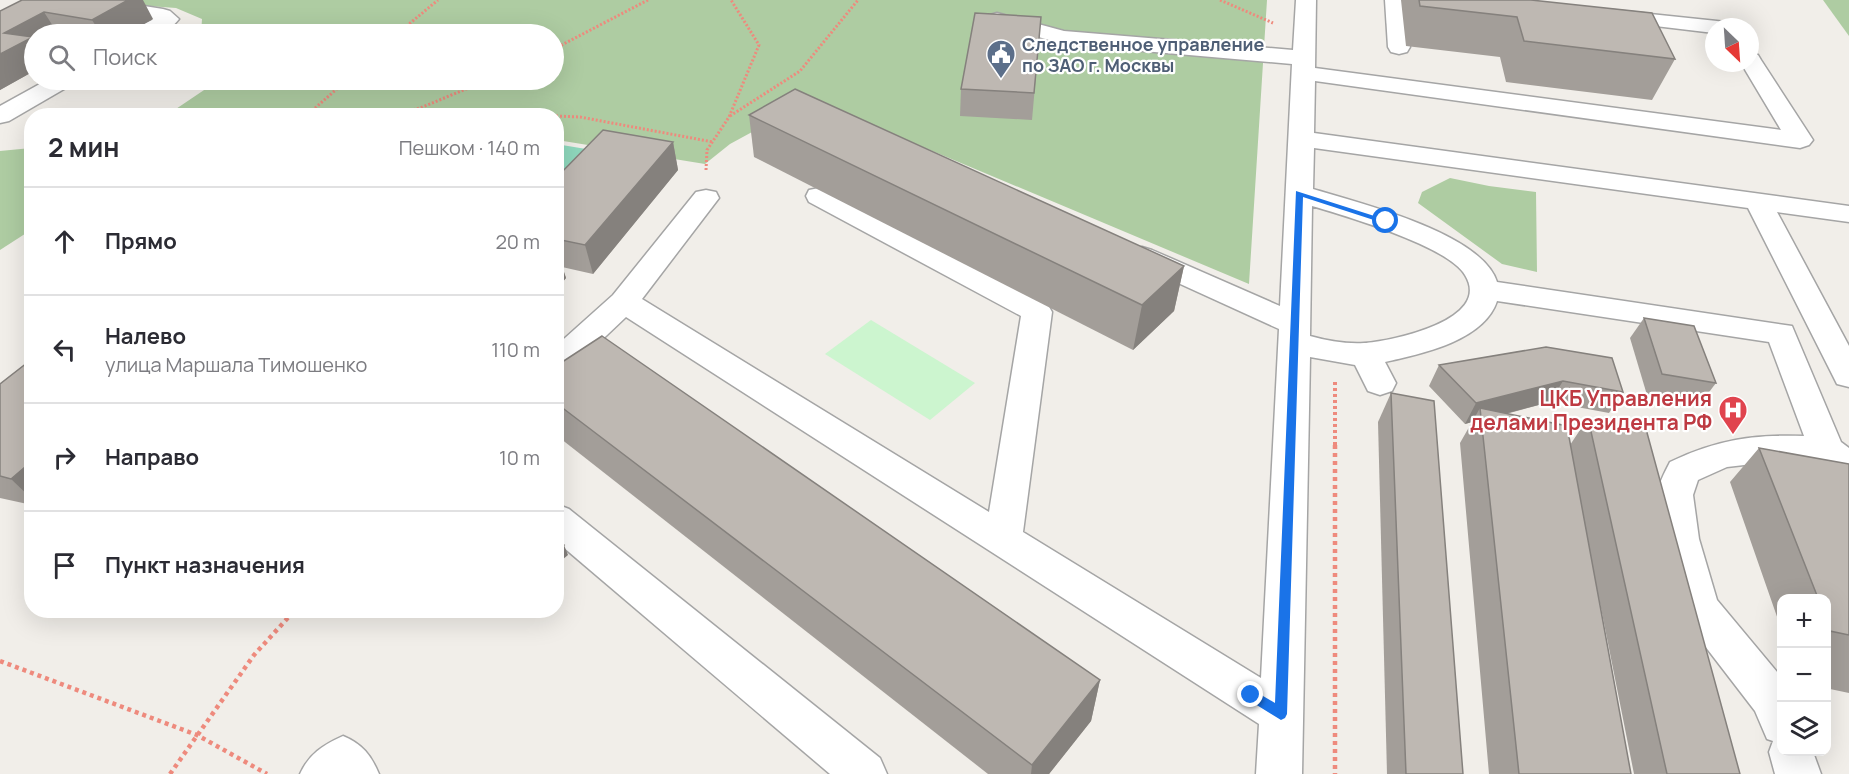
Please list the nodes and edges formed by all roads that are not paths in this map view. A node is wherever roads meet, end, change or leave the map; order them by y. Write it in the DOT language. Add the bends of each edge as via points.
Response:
graph roads {
  1 [pos="64,0"];
  2 [pos="1306,0"];
  3 [pos="1395,0"];
  4 [pos="1591,14"];
  5 [pos="987,16"];
  6 [pos="1705,20"];
  7 [pos="158,24"];
  8 [pos="1399,47"];
  9 [pos="1303,66"];
  10 [pos="1758,72"];
  11 [pos="46,90"];
  12 [pos="0,116"];
  13 [pos="1301,139"];
  14 [pos="1299,193"];
  15 [pos="819,196"];
  16 [pos="706,198"];
  17 [pos="1758,202"];
  18 [pos="1849,214"];
  19 [pos="1120,246"];
  20 [pos="1486,290"];
  21 [pos="624,302"];
  22 [pos="1294,333"];
  23 [pos="1350,353"];
  24 [pos="564,358"];
  25 [pos="1849,376"];
  26 [pos="1380,383"];
  27 [pos="1838,458"];
  28 [pos="564,526"];
  29 [pos="1003,540"];
  30 [pos="1777,711"];
  31 [pos="1281,714"];
  32 [pos="1792,756"];
  33 [pos="323,774"];
  34 [pos="356,774"];
  35 [pos="864,774"];
  36 [pos="1279,774"];
  37 [pos="1798,774"];
  1 -- 7 [label="street" via="168,18"];
  2 -- 9 [label="street"];
  3 -- 8 [label="street"];
  4 -- 6 [label="street"];
  5 -- 9 [label="street" via="1063,37"];
  9 -- 10 [label="street" via="1800,140"];
  9 -- 13 [label="street"];
  11 -- 12 [label="street"];
  13 -- 14 [label="street"];
  13 -- 17 [label="street"];
  14 -- 20 [label="street" via="1418,233 1467,261 1480,272"];
  14 -- 22 [label="street"];
  15 -- 29 [label="street" via="1038,312"];
  16 -- 21 [label="street"];
  17 -- 18 [label="street"];
  17 -- 25 [label="street"];
  19 -- 22 [label="street"];
  20 -- 23 [label="street" via="1479,311 1452,331 1407,345"];
  20 -- 27 [label="street" via="1781,333"];
  21 -- 24 [label="street"];
  21 -- 29 [label="street"];
  22 -- 23 [label="street"];
  22 -- 31 [label="street"];
  23 -- 26 [label="street"];
  27 -- 30 [label="street" via="1752,448 1711,457 1683,472 1675,495 1680,539 1699,608 1773,700"];
  28 -- 35 [label="street"];
  29 -- 31 [label="street"];
  31 -- 36 [label="street"];
  32 -- 37 [label="street"];
  33 -- 34 [label="street" via="343,758"];
}
